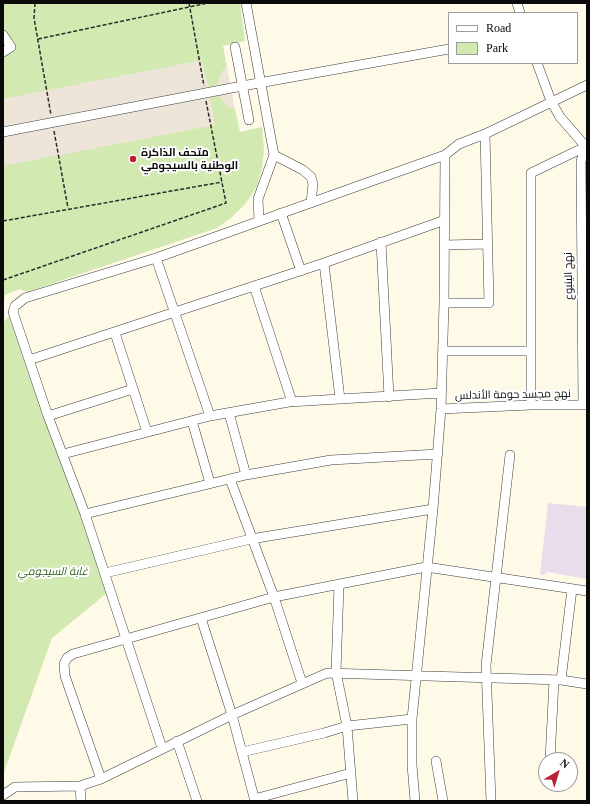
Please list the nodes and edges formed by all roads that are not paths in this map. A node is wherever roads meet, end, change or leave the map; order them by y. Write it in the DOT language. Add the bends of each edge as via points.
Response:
graph roads {
  1 [pos="246,3"];
  2 [pos="3,35"];
  3 [pos="235,47"];
  4 [pos="448,49"];
  5 [pos="3,52"];
  6 [pos="537,64"];
  7 [pos="261,82"];
  8 [pos="587,85"];
  9 [pos="242,86"];
  10 [pos="551,101"];
  11 [pos="249,120"];
  12 [pos="3,132"];
  13 [pos="485,134"];
  14 [pos="587,147"];
  15 [pos="274,155"];
  16 [pos="445,155"];
  17 [pos="311,203"];
  18 [pos="281,213"];
  19 [pos="259,220"];
  20 [pos="446,220"];
  21 [pos="381,242"];
  22 [pos="487,244"];
  23 [pos="445,245"];
  24 [pos="156,258"];
  25 [pos="324,263"];
  26 [pos="301,271"];
  27 [pos="254,286"];
  28 [pos="444,303"];
  29 [pos="175,312"];
  30 [pos="115,333"];
  31 [pos="443,351"];
  32 [pos="531,351"];
  33 [pos="29,360"];
  34 [pos="132,389"];
  35 [pos="441,393"];
  36 [pos="389,397"];
  37 [pos="340,399"];
  38 [pos="292,402"];
  39 [pos="531,405"];
  40 [pos="585,405"];
  41 [pos="440,409"];
  42 [pos="229,413"];
  43 [pos="48,416"];
  44 [pos="210,416"];
  45 [pos="192,421"];
  46 [pos="147,432"];
  47 [pos="63,454"];
  48 [pos="438,454"];
  49 [pos="510,455"];
  50 [pos="246,475"];
  51 [pos="230,478"];
  52 [pos="210,483"];
  53 [pos="433,509"];
  54 [pos="85,514"];
  55 [pos="251,539"];
  56 [pos="426,567"];
  57 [pos="105,573"];
  58 [pos="496,577"];
  59 [pos="339,586"];
  60 [pos="572,589"];
  61 [pos="587,592"];
  62 [pos="274,597"];
  63 [pos="201,618"];
  64 [pos="126,639"];
  65 [pos="336,672"];
  66 [pos="415,676"];
  67 [pos="486,678"];
  68 [pos="557,680"];
  69 [pos="302,683"];
  70 [pos="587,684"];
  71 [pos="232,715"];
  72 [pos="412,719"];
  73 [pos="347,726"];
  74 [pos="177,741"];
  75 [pos="162,748"];
  76 [pos="242,752"];
  77 [pos="551,752"];
  78 [pos="436,761"];
  79 [pos="351,773"];
  80 [pos="101,779"];
  81 [pos="80,786"];
  82 [pos="3,795"];
  83 [pos="254,800"];
  84 [pos="81,801"];
  85 [pos="196,801"];
  86 [pos="353,801"];
  87 [pos="415,801"];
  88 [pos="443,801"];
  89 [pos="491,801"];
  1 -- 7 [label="street"];
  2 -- 5 [label="street" via="11,47"];
  3 -- 9 [label="street"];
  4 -- 7 [label="street"];
  6 -- 10 [label="street"];
  7 -- 9 [label="street"];
  7 -- 15 [label="street"];
  8 -- 10 [label="street"];
  9 -- 11 [label="street"];
  9 -- 12 [label="street"];
  10 -- 13 [label="street"];
  10 -- 14 [label="street" via="560,118"];
  13 -- 16 [label="street" via="459,144"];
  13 -- 22 [label="street"];
  14 -- 32 [label="street" via="531,173"];
  14 -- 40 [label="street, نهج الينبوع" via="581,168"];
  15 -- 17 [label="street" via="311,177"];
  15 -- 19 [label="street" via="258,199"];
  16 -- 17 [label="street"];
  16 -- 20 [label="street"];
  17 -- 18 [label="street"];
  18 -- 19 [label="street"];
  18 -- 26 [label="street"];
  19 -- 24 [label="street"];
  20 -- 21 [label="street"];
  20 -- 23 [label="street"];
  21 -- 25 [label="street"];
  21 -- 36 [label="street"];
  22 -- 23 [label="street"];
  22 -- 28 [label="street" via="489,303"];
  23 -- 28 [label="street"];
  24 -- 29 [label="street"];
  24 -- 33 [label="street" via="19,302 13,312"];
  25 -- 26 [label="street"];
  25 -- 37 [label="street"];
  26 -- 27 [label="street"];
  27 -- 29 [label="street"];
  27 -- 38 [label="street"];
  28 -- 31 [label="street"];
  29 -- 30 [label="street"];
  29 -- 44 [label="street"];
  30 -- 33 [label="street"];
  30 -- 34 [label="street"];
  31 -- 32 [label="street"];
  31 -- 35 [label="street"];
  32 -- 39 [label="street"];
  33 -- 43 [label="street"];
  34 -- 43 [label="street"];
  34 -- 46 [label="street"];
  35 -- 36 [label="street"];
  35 -- 41 [label="street"];
  36 -- 37 [label="street"];
  37 -- 38 [label="street"];
  38 -- 42 [label="street"];
  39 -- 40 [label="street, نهج مجسد حومة الأندلس"];
  39 -- 41 [label="street, نهج مجسد حومة الأندلس"];
  41 -- 48 [label="street"];
  42 -- 44 [label="street"];
  42 -- 50 [label="street"];
  43 -- 47 [label="street"];
  44 -- 45 [label="street"];
  45 -- 46 [label="street"];
  45 -- 52 [label="street"];
  46 -- 47 [label="street"];
  47 -- 54 [label="street"];
  48 -- 50 [label="street" via="331,460"];
  48 -- 53 [label="street"];
  49 -- 58 [label="street"];
  50 -- 51 [label="street"];
  51 -- 52 [label="street"];
  51 -- 55 [label="street"];
  52 -- 54 [label="street"];
  53 -- 55 [label="street"];
  53 -- 56 [label="street"];
  54 -- 57 [label="street"];
  55 -- 57 [label="street"];
  55 -- 62 [label="street"];
  56 -- 58 [label="street"];
  56 -- 59 [label="street"];
  56 -- 66 [label="street"];
  57 -- 64 [label="street"];
  58 -- 60 [label="street"];
  58 -- 67 [label="street"];
  59 -- 62 [label="street"];
  59 -- 65 [label="street"];
  60 -- 61 [label="street"];
  60 -- 68 [label="street"];
  62 -- 63 [label="street"];
  62 -- 69 [label="street"];
  63 -- 64 [label="street"];
  63 -- 71 [label="street"];
  64 -- 75 [label="street"];
  64 -- 80 [label="street" via="73,654 64,664 65,676"];
  65 -- 66 [label="street"];
  65 -- 69 [label="street"];
  65 -- 73 [label="street"];
  66 -- 67 [label="street"];
  66 -- 72 [label="street"];
  67 -- 68 [label="street"];
  67 -- 89 [label="street"];
  68 -- 70 [label="street"];
  68 -- 77 [label="street"];
  69 -- 71 [label="street"];
  71 -- 74 [label="street"];
  71 -- 76 [label="street"];
  72 -- 73 [label="street"];
  72 -- 87 [label="street"];
  73 -- 76 [label="street"];
  73 -- 79 [label="street"];
  74 -- 75 [label="street"];
  74 -- 85 [label="street"];
  75 -- 80 [label="street"];
  76 -- 83 [label="street"];
  78 -- 88 [label="street"];
  79 -- 83 [label="street"];
  79 -- 86 [label="street"];
  80 -- 81 [label="street"];
  81 -- 82 [label="street" via="15,787"];
  81 -- 84 [label="street"];
}
